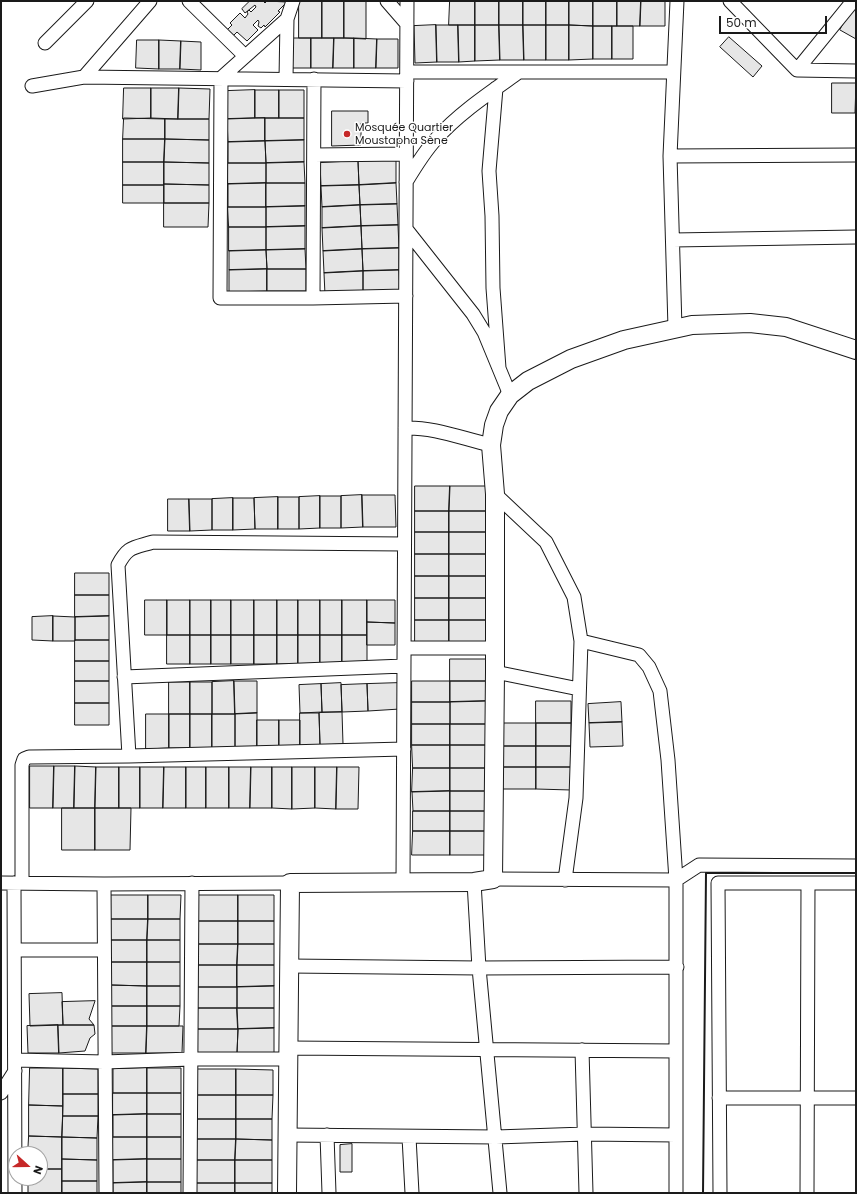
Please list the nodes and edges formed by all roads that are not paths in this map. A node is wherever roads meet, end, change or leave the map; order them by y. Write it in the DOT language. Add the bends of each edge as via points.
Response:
graph roads {
  1 [pos="87,1"];
  2 [pos="150,1"];
  3 [pos="189,1"];
  4 [pos="293,1"];
  5 [pos="387,1"];
  6 [pos="407,1"];
  7 [pos="677,1"];
  8 [pos="730,1"];
  9 [pos="853,1"];
  10 [pos="287,19"];
  11 [pos="407,24"];
  12 [pos="45,43"];
  13 [pos="245,56"];
  14 [pos="797,70"];
  15 [pos="856,71"];
  16 [pos="519,72"];
  17 [pos="673,72"];
  18 [pos="84,77"];
  19 [pos="407,77"];
  20 [pos="221,78"];
  21 [pos="286,79"];
  22 [pos="314,80"];
  23 [pos="32,86"];
  24 [pos="496,88"];
  25 [pos="406,154"];
  26 [pos="314,155"];
  27 [pos="856,155"];
  28 [pos="670,156"];
  29 [pos="406,182"];
  30 [pos="406,229"];
  31 [pos="856,237"];
  32 [pos="672,240"];
  33 [pos="406,296"];
  34 [pos="313,298"];
  35 [pos="675,328"];
  36 [pos="856,350"];
  37 [pos="499,368"];
  38 [pos="510,395"];
  39 [pos="405,428"];
  40 [pos="492,445"];
  41 [pos="496,494"];
  42 [pos="404,544"];
  43 [pos="581,641"];
  44 [pos="404,648"];
  45 [pos="494,648"];
  46 [pos="404,666"];
  47 [pos="495,672"];
  48 [pos="124,677"];
  49 [pos="579,689"];
  50 [pos="404,749"];
  51 [pos="128,756"];
  52 [pos="856,866"];
  53 [pos="492,879"];
  54 [pos="565,880"];
  55 [pos="676,880"];
  56 [pos="403,881"];
  57 [pos="290,882"];
  58 [pos="474,882"];
  59 [pos="1,883"];
  60 [pos="18,883"];
  61 [pos="192,883"];
  62 [pos="808,883"];
  63 [pos="856,883"];
  64 [pos="104,884"];
  65 [pos="14,950"];
  66 [pos="104,950"];
  67 [pos="289,966"];
  68 [pos="677,967"];
  69 [pos="479,968"];
  70 [pos="487,1049"];
  71 [pos="582,1050"];
  72 [pos="676,1051"];
  73 [pos="288,1054"];
  74 [pos="191,1059"];
  75 [pos="104,1062"];
  76 [pos="15,1066"];
  77 [pos="1,1093"];
  78 [pos="719,1098"];
  79 [pos="807,1098"];
  80 [pos="856,1098"];
  81 [pos="585,1134"];
  82 [pos="288,1135"];
  83 [pos="327,1135"];
  84 [pos="676,1135"];
  85 [pos="409,1137"];
  86 [pos="496,1137"];
  87 [pos="15,1193"];
  88 [pos="106,1193"];
  89 [pos="190,1193"];
  90 [pos="287,1193"];
  91 [pos="329,1193"];
  92 [pos="412,1193"];
  93 [pos="500,1193"];
  94 [pos="586,1193"];
  95 [pos="676,1193"];
  96 [pos="720,1193"];
  97 [pos="807,1193"];
  1 -- 12 [label="street"];
  2 -- 18 [label="street"];
  3 -- 13 [label="street"];
  4 -- 10 [label="street"];
  5 -- 11 [label="street"];
  6 -- 11 [label="street"];
  7 -- 17 [label="street"];
  8 -- 14 [label="street"];
  9 -- 14 [label="street"];
  10 -- 13 [label="street"];
  10 -- 21 [label="street"];
  11 -- 19 [label="street"];
  13 -- 20 [label="street"];
  14 -- 15 [label="street"];
  16 -- 17 [label="street"];
  16 -- 19 [label="street"];
  16 -- 24 [label="street"];
  17 -- 28 [label="street"];
  18 -- 20 [label="street"];
  18 -- 23 [label="street"];
  19 -- 22 [label="street"];
  19 -- 25 [label="street"];
  20 -- 21 [label="street"];
  20 -- 34 [label="street" via="220,298"];
  21 -- 22 [label="street"];
  22 -- 26 [label="street"];
  24 -- 29 [label="street" via="452,122 436,138"];
  24 -- 37 [label="street" via="489,171"];
  25 -- 26 [label="street"];
  25 -- 29 [label="street"];
  26 -- 34 [label="street"];
  27 -- 28 [label="street"];
  28 -- 32 [label="street"];
  29 -- 30 [label="street"];
  30 -- 33 [label="street"];
  30 -- 37 [label="street" via="473,314 484,332"];
  31 -- 32 [label="street"];
  32 -- 35 [label="street"];
  33 -- 34 [label="street"];
  33 -- 39 [label="street"];
  35 -- 36 [label="street" via="719,323 786,327"];
  35 -- 38 [label="street" via="624,340 571,360 528,381"];
  37 -- 38 [label="street"];
  38 -- 40 [label="street" via="499,411 494,425"];
  39 -- 40 [label="street" via="420,427"];
  39 -- 42 [label="street"];
  40 -- 41 [label="street"];
  41 -- 43 [label="street" via="546,542 574,597"];
  41 -- 45 [label="street"];
  42 -- 44 [label="street"];
  42 -- 48 [label="street" via="153,542 132,548 124,554 118,565"];
  43 -- 49 [label="street"];
  43 -- 55 [label="street" via="639,655 649,667 660,691 668,760"];
  44 -- 45 [label="street"];
  44 -- 46 [label="street"];
  45 -- 47 [label="street"];
  46 -- 48 [label="street"];
  46 -- 50 [label="street"];
  47 -- 49 [label="street"];
  47 -- 53 [label="street"];
  48 -- 51 [label="street"];
  49 -- 54 [label="street" via="576,798"];
  50 -- 51 [label="street"];
  50 -- 56 [label="street"];
  51 -- 60 [label="street" via="24,759"];
  52 -- 55 [label="street" via="699,865"];
  53 -- 54 [label="street"];
  53 -- 58 [label="street"];
  54 -- 55 [label="street"];
  55 -- 68 [label="street"];
  56 -- 57 [label="street"];
  56 -- 58 [label="street"];
  57 -- 61 [label="street"];
  57 -- 67 [label="street"];
  58 -- 69 [label="street"];
  59 -- 60 [label="street"];
  60 -- 64 [label="street"];
  60 -- 65 [label="street"];
  61 -- 64 [label="street"];
  61 -- 74 [label="street"];
  62 -- 63 [label="street"];
  62 -- 78 [label="street" via="718,883"];
  62 -- 79 [label="street"];
  64 -- 66 [label="street"];
  65 -- 66 [label="street"];
  65 -- 76 [label="street"];
  66 -- 75 [label="street"];
  67 -- 69 [label="street"];
  67 -- 73 [label="street"];
  68 -- 69 [label="street"];
  68 -- 72 [label="street"];
  69 -- 70 [label="street"];
  70 -- 71 [label="street"];
  70 -- 73 [label="street"];
  70 -- 86 [label="street"];
  71 -- 72 [label="street"];
  71 -- 81 [label="street"];
  72 -- 84 [label="street"];
  73 -- 74 [label="street"];
  73 -- 82 [label="street"];
  74 -- 75 [label="street"];
  74 -- 89 [label="street"];
  75 -- 76 [label="street"];
  75 -- 88 [label="street"];
  76 -- 77 [label="street"];
  76 -- 87 [label="street"];
  78 -- 79 [label="street"];
  78 -- 96 [label="street"];
  79 -- 80 [label="street"];
  79 -- 97 [label="street"];
  81 -- 84 [label="street"];
  81 -- 86 [label="street"];
  81 -- 94 [label="street"];
  82 -- 83 [label="street"];
  82 -- 90 [label="street"];
  83 -- 85 [label="street"];
  83 -- 91 [label="street"];
  84 -- 95 [label="street"];
  85 -- 86 [label="street"];
  85 -- 92 [label="street"];
  86 -- 93 [label="street"];
}
